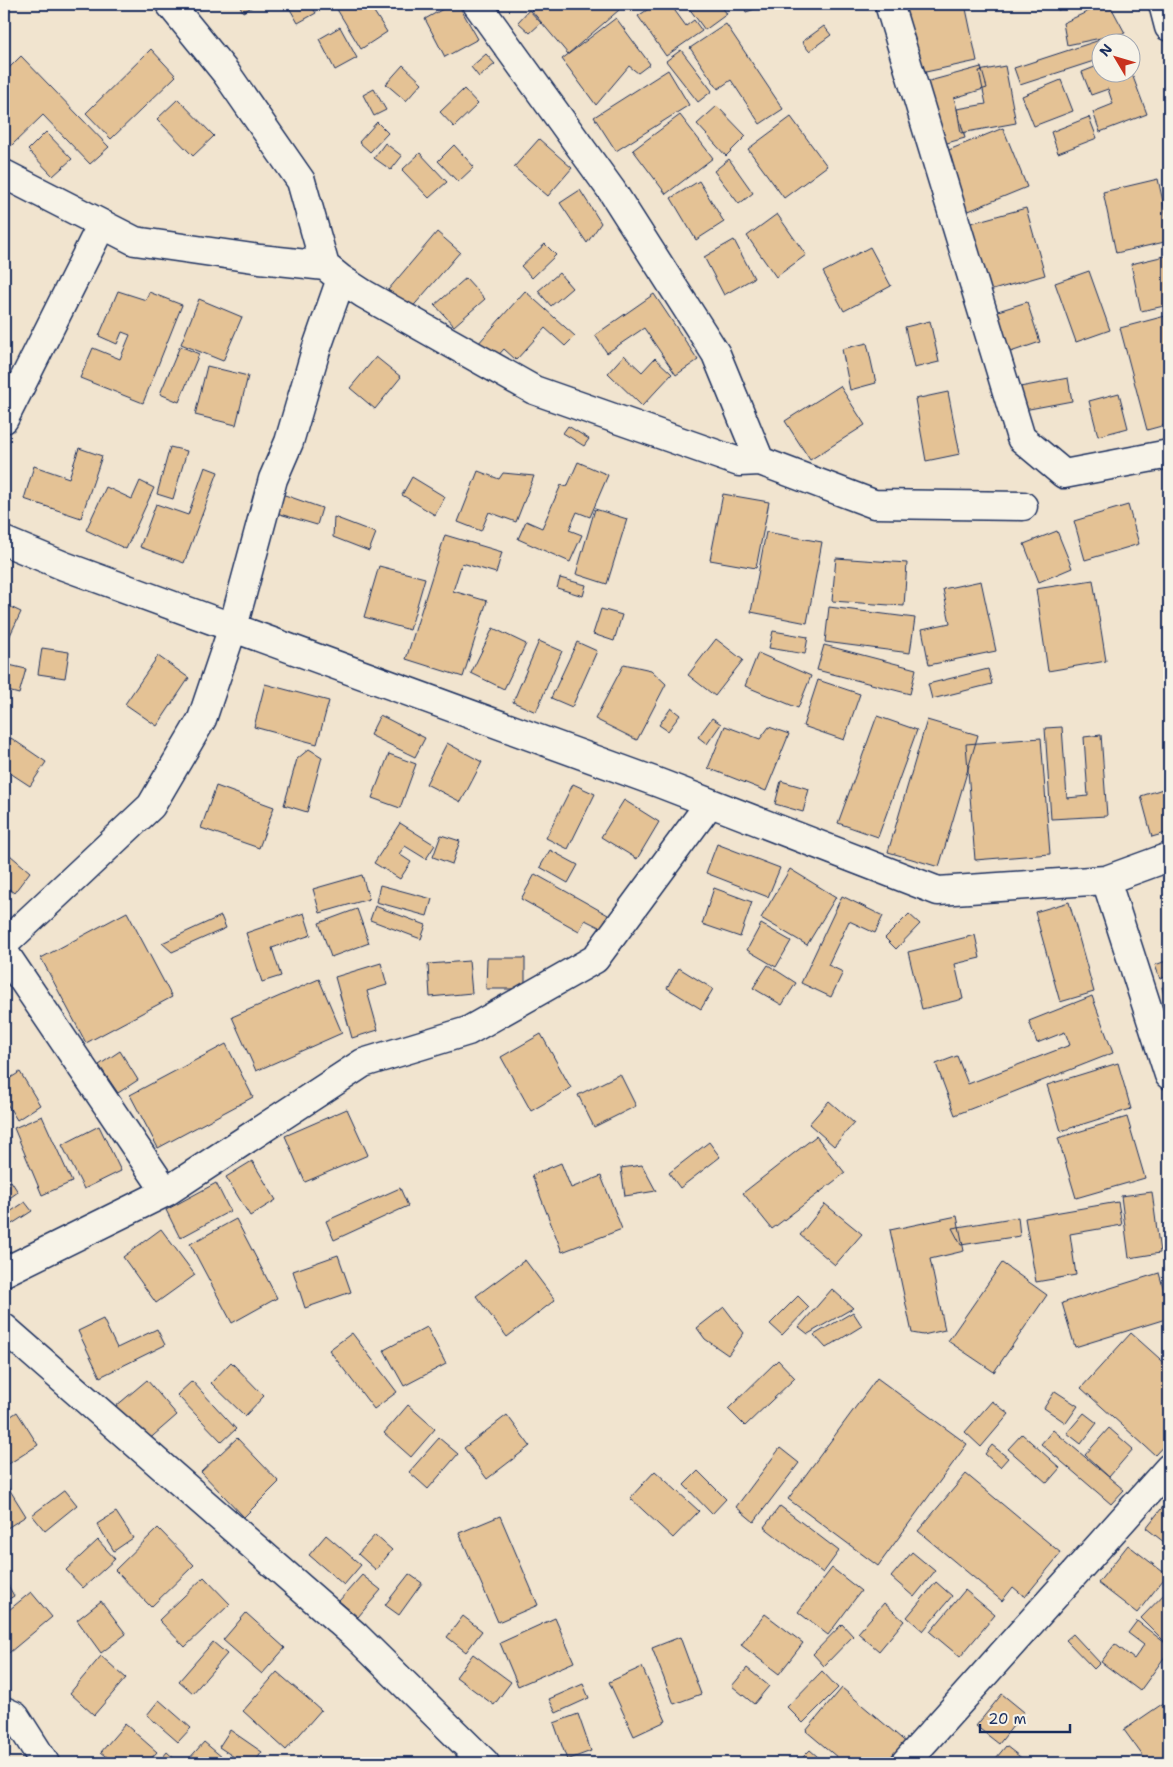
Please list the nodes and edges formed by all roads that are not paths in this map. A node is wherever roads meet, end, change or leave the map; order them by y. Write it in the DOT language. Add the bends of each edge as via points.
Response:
graph roads {
  1 [pos="170,4"];
  2 [pos="477,4"];
  3 [pos="889,4"];
  4 [pos="1163,4"];
  5 [pos="1169,27"];
  6 [pos="4,174"];
  7 [pos="102,224"];
  8 [pos="333,272"];
  9 [pos="4,419"];
  10 [pos="1169,454"];
  11 [pos="760,462"];
  12 [pos="1023,506"];
  13 [pos="4,541"];
  14 [pos="233,627"];
  15 [pos="710,803"];
  16 [pos="1169,857"];
  17 [pos="1106,880"];
  18 [pos="4,944"];
  19 [pos="4,952"];
  20 [pos="1169,1075"];
  21 [pos="166,1192"];
  22 [pos="4,1272"];
  23 [pos="4,1328"];
  24 [pos="1169,1468"];
  25 [pos="4,1711"];
  26 [pos="46,1763"];
  27 [pos="485,1763"];
  28 [pos="904,1763"];
  1 -- 8 [label="street" via="226,74 301,181"];
  2 -- 11 [label="street" via="612,192 716,354"];
  3 -- 10 [label="street" via="1021,438 1064,474"];
  4 -- 5 [label="street"];
  6 -- 7 [label="street"];
  7 -- 8 [label="street" via="135,241 260,258"];
  7 -- 9 [label="street"];
  8 -- 11 [label="street" via="364,294 534,390 739,462"];
  8 -- 14 [label="street" via="316,350 289,442 273,479"];
  11 -- 12 [label="street" via="874,504"];
  13 -- 14 [label="street"];
  14 -- 15 [label="street"];
  14 -- 18 [label="street" via="202,718 151,806"];
  15 -- 17 [label="street" via="938,891"];
  15 -- 21 [label="street" via="595,960 468,1031 363,1063"];
  16 -- 17 [label="street"];
  17 -- 20 [label="street"];
  19 -- 21 [label="street"];
  21 -- 22 [label="street"];
  23 -- 27 [label="street" via="356,1636"];
  24 -- 28 [label="street"];
  25 -- 26 [label="street" via="14,1716"];
}
